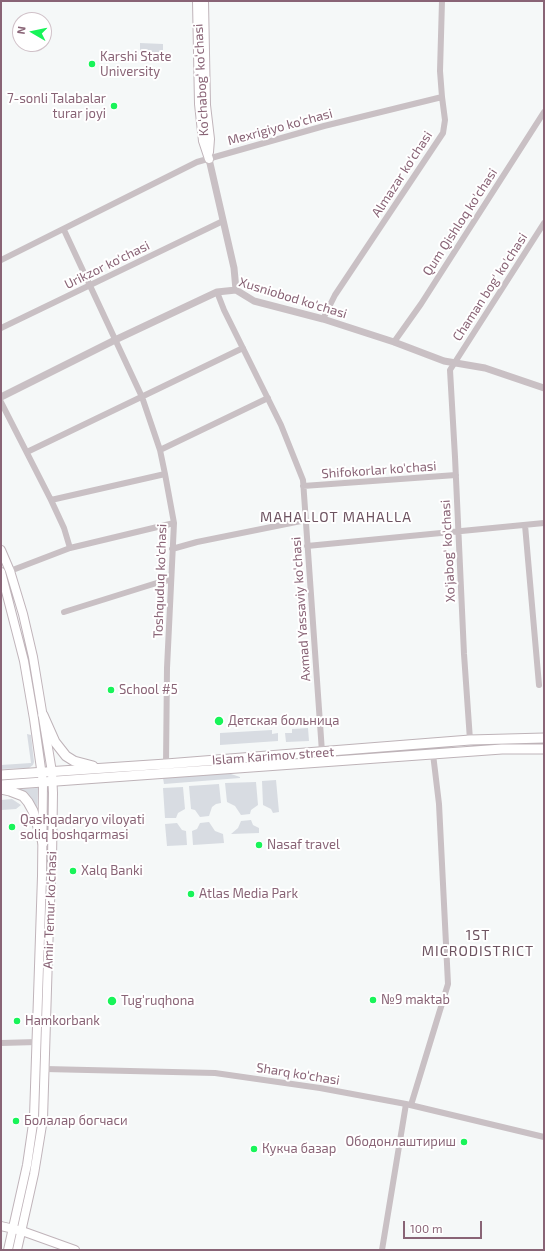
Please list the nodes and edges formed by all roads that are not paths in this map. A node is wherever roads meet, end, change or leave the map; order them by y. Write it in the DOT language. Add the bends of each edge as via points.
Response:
graph roads {
  1 [pos="197,1"];
  2 [pos="204,1"];
  3 [pos="442,1"];
  4 [pos="442,97"];
  5 [pos="544,112"];
  6 [pos="209,159"];
  7 [pos="223,221"];
  8 [pos="544,223"];
  9 [pos="64,230"];
  10 [pos="1,260"];
  11 [pos="90,286"];
  12 [pos="236,290"];
  13 [pos="217,292"];
  14 [pos="323,319"];
  15 [pos="1,328"];
  16 [pos="115,340"];
  17 [pos="394,342"];
  18 [pos="243,348"];
  19 [pos="454,362"];
  20 [pos="544,388"];
  21 [pos="1,396"];
  22 [pos="142,397"];
  23 [pos="268,398"];
  24 [pos="1,402"];
  25 [pos="160,450"];
  26 [pos="27,452"];
  27 [pos="165,474"];
  28 [pos="456,475"];
  29 [pos="303,486"];
  30 [pos="51,500"];
  31 [pos="306,520"];
  32 [pos="174,523"];
  33 [pos="544,523"];
  34 [pos="525,525"];
  35 [pos="458,531"];
  36 [pos="307,546"];
  37 [pos="70,548"];
  38 [pos="172,549"];
  39 [pos="1,550"];
  40 [pos="10,571"];
  41 [pos="1,572"];
  42 [pos="171,580"];
  43 [pos="64,612"];
  44 [pos="539,685"];
  45 [pos="43,715"];
  46 [pos="544,738"];
  47 [pos="502,739"];
  48 [pos="470,740"];
  49 [pos="502,749"];
  50 [pos="544,749"];
  51 [pos="322,752"];
  52 [pos="433,754"];
  53 [pos="166,764"];
  54 [pos="100,768"];
  55 [pos="47,772"];
  56 [pos="1,774"];
  57 [pos="53,782"];
  58 [pos="43,783"];
  59 [pos="1,785"];
  60 [pos="1,789"];
  61 [pos="43,843"];
  62 [pos="1,1042"];
  63 [pos="37,1042"];
  64 [pos="45,1069"];
  65 [pos="408,1104"];
  66 [pos="544,1136"];
  67 [pos="1,1226"];
  68 [pos="13,1228"];
  69 [pos="22,1231"];
  70 [pos="8,1250"];
  71 [pos="17,1250"];
  72 [pos="75,1250"];
  73 [pos="382,1250"];
  1 -- 6 [label="main road, Ko‘chabog‘ ko‘chasi" via="199,104 203,141"];
  2 -- 6 [label="main road, Ko‘chabog‘ ko‘chasi"];
  3 -- 4 [label="street, Almazar ko'chasi"];
  4 -- 6 [label="street, Mexrigiyo ko'chasi" via="324,126"];
  4 -- 14 [label="street, Almazar ko'chasi" via="446,120 443,133 335,295"];
  5 -- 17 [label="street, Qum Qishloq ko'chasi"];
  6 -- 7 [label="street, Ko‘chabog‘ ko‘chasi"];
  6 -- 9 [label="street, Mexrigiyo ko'chasi" via="197,162"];
  7 -- 11 [label="street, Urikzor ko'chasi"];
  7 -- 12 [label="street, Ko‘chabog‘ ko‘chasi" via="234,268"];
  8 -- 19 [label="street, Chaman bog' ko'chasi"];
  9 -- 10 [label="street, Mexrigiyo ko'chasi"];
  9 -- 11 [label="street, Toshquduq ko'chasi"];
  11 -- 15 [label="street, Urikzor ko'chasi"];
  11 -- 16 [label="street, Toshquduq ko'chasi"];
  12 -- 13 [label="street, Xusniobod ko'chasi"];
  12 -- 14 [label="street, Xusniobod ko'chasi" via="254,300"];
  13 -- 16 [label="street, Xusniobod ko'chasi"];
  13 -- 18 [label="street, Axmad Yassaviy ko'chasi"];
  14 -- 17 [label="street, Xusniobod ko'chasi"];
  16 -- 21 [label="street, Xusniobod ko'chasi"];
  16 -- 22 [label="street, Toshquduq ko'chasi"];
  17 -- 19 [label="street, Xusniobod ko'chasi" via="444,361"];
  18 -- 22 [label="street"];
  18 -- 23 [label="street, Axmad Yassaviy ko'chasi"];
  19 -- 20 [label="street, Xusniobod ko'chasi" via="485,368"];
  19 -- 28 [label="street, Xo'jabog' ko'chasi" via="450,370"];
  22 -- 25 [label="street, Toshquduq ko'chasi"];
  22 -- 26 [label="street"];
  23 -- 25 [label="street"];
  23 -- 29 [label="street, Axmad Yassaviy ko'chasi" via="282,425"];
  24 -- 26 [label="street"];
  25 -- 27 [label="street, Toshquduq ko'chasi"];
  26 -- 30 [label="street"];
  27 -- 30 [label="street"];
  27 -- 32 [label="street, Toshquduq ko'chasi"];
  28 -- 29 [label="street, Shifokorlar ko'chasi"];
  28 -- 35 [label="street, Xo'jabog' ko'chasi"];
  29 -- 31 [label="street, Axmad Yassaviy ko'chasi"];
  30 -- 37 [label="street"];
  31 -- 36 [label="street, Axmad Yassaviy ko'chasi"];
  31 -- 38 [label="street"];
  32 -- 37 [label="street"];
  32 -- 38 [label="street, Toshquduq ko'chasi"];
  33 -- 34 [label="street"];
  34 -- 35 [label="street"];
  34 -- 44 [label="street"];
  35 -- 36 [label="street"];
  35 -- 48 [label="street, Xo'jabog' ko'chasi"];
  36 -- 51 [label="street, Axmad Yassaviy ko'chasi"];
  37 -- 40 [label="street"];
  38 -- 42 [label="street, Toshquduq ko'chasi"];
  39 -- 40 [label="main road, Amir Temur ko'chasi"];
  40 -- 45 [label="main road, Amir Temur ko'chasi" via="33,657"];
  41 -- 55 [label="main road, Amir Temur ko'chasi" via="24,661"];
  42 -- 43 [label="street"];
  42 -- 53 [label="street, Toshquduq ko'chasi"];
  45 -- 54 [label="main road" via="55,742 66,756 74,761"];
  45 -- 55 [label="main road, Amir Temur ko'chasi"];
  46 -- 47 [label="main road, Islam Karimov street"];
  47 -- 48 [label="main road, Islam Karimov street"];
  47 -- 49 [label="main road" via="499,745"];
  48 -- 51 [label="main road, Islam Karimov street"];
  49 -- 50 [label="main road, Islam Karimov street"];
  49 -- 52 [label="main road, Islam Karimov street"];
  51 -- 53 [label="main road, Islam Karimov street"];
  52 -- 57 [label="main road, Islam Karimov street"];
  52 -- 65 [label="street" via="439,804 448,984"];
  53 -- 54 [label="main road, Islam Karimov street"];
  54 -- 55 [label="main road, Islam Karimov street"];
  55 -- 56 [label="main road, Islam Karimov street"];
  55 -- 57 [label="main road, Amir Temur ko'chasi"];
  55 -- 58 [label="main road, Amir Temur ko'chasi"];
  57 -- 58 [label="main road, Islam Karimov street"];
  57 -- 64 [label="main road, Amir Temur ko'chasi"];
  58 -- 59 [label="main road, Islam Karimov street"];
  58 -- 61 [label="main road, Amir Temur ko'chasi"];
  60 -- 61 [label="main road" via="23,796 28,802"];
  61 -- 63 [label="main road, Amir Temur ko'chasi"];
  62 -- 63 [label="street"];
  63 -- 68 [label="main road, Amir Temur ko'chasi" via="34,1117 27,1165"];
  64 -- 65 [label="street, Sharq ko‘chasi" via="215,1073"];
  64 -- 69 [label="main road, Amir Temur ko'chasi" via="42,1119"];
  65 -- 66 [label="street, Sharq ko‘chasi"];
  65 -- 73 [label="street"];
  67 -- 68 [label="main road"];
  68 -- 69 [label="main road"];
  68 -- 70 [label="main road, Amir Temur ko'chasi"];
  69 -- 71 [label="main road, Amir Temur ko'chasi"];
  69 -- 72 [label="main road"];
}
